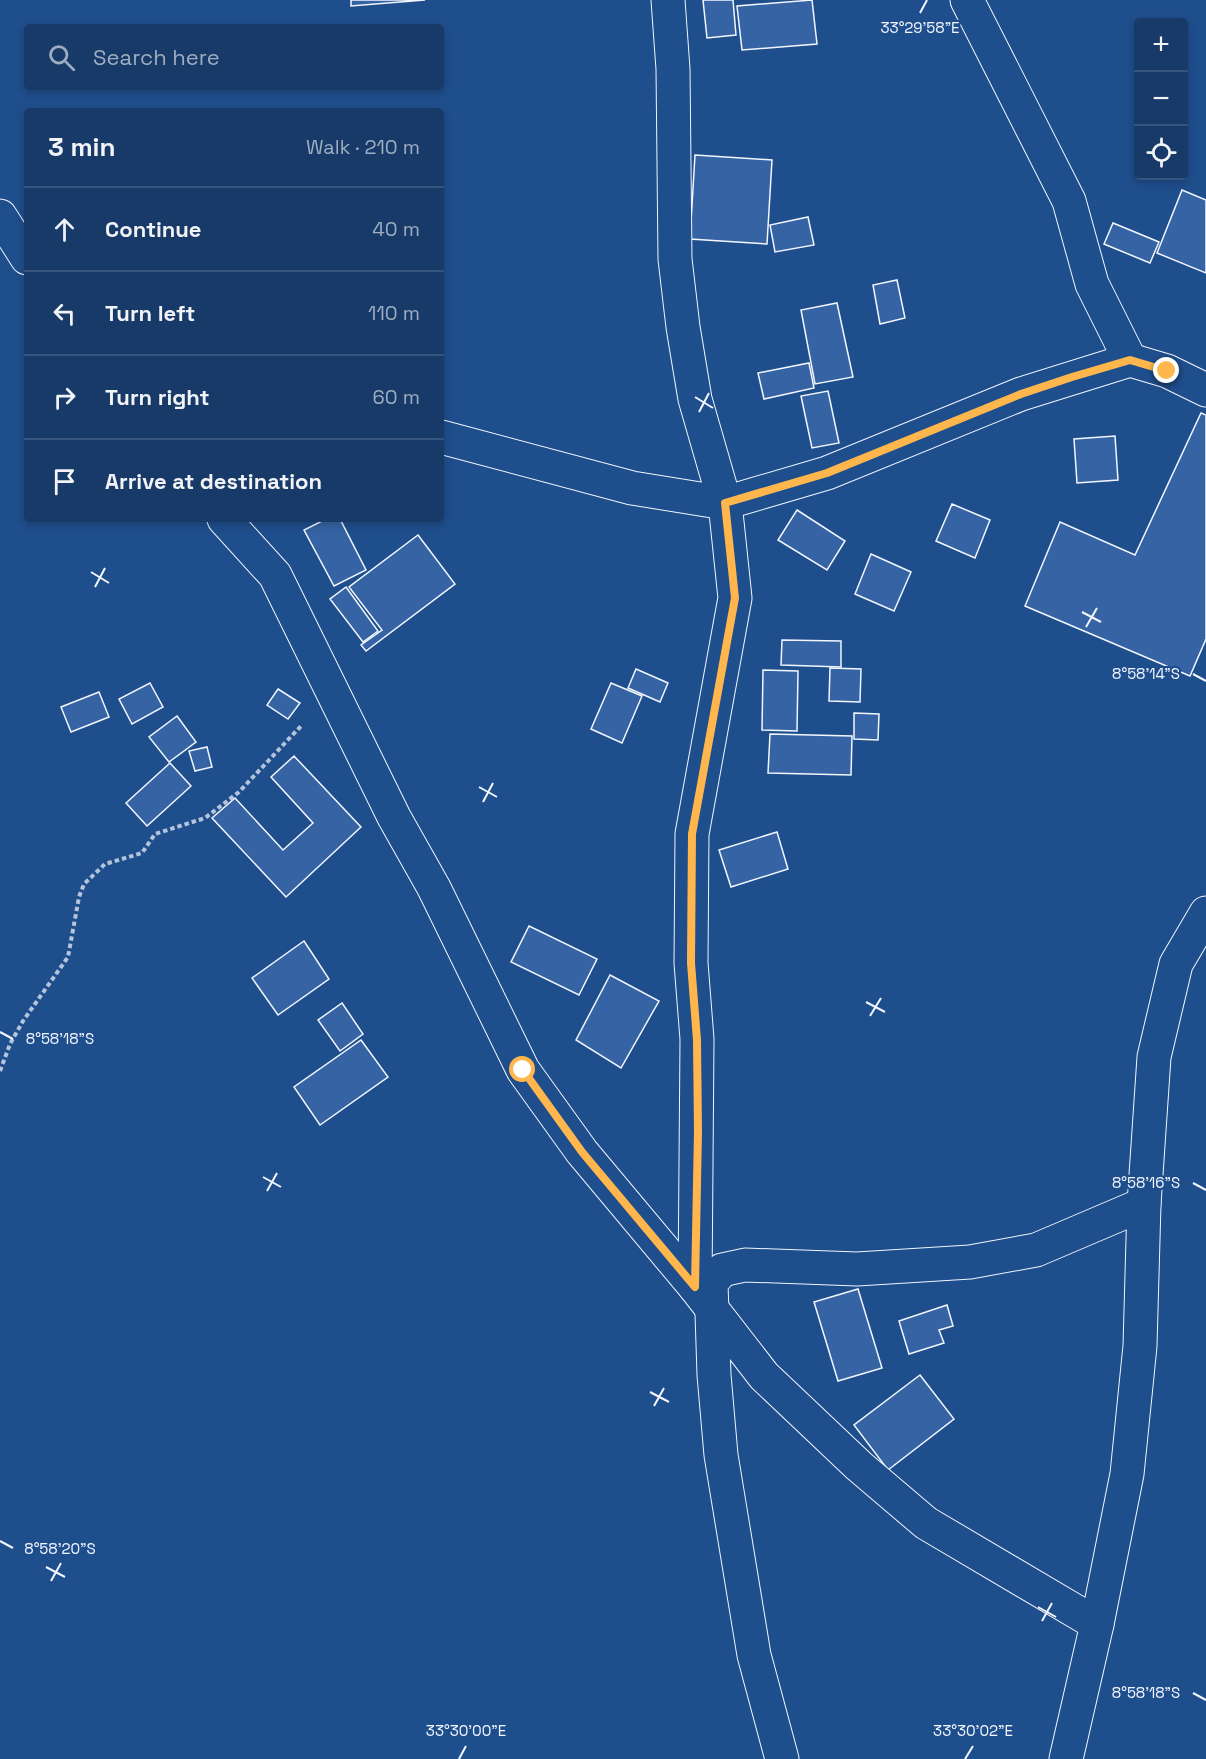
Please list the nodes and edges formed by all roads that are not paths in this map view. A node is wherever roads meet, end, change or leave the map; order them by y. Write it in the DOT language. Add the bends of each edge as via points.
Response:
graph roads {
  1 [pos="668,0"];
  2 [pos="968,0"];
  3 [pos="0,216"];
  4 [pos="24,253"];
  5 [pos="1130,360"];
  6 [pos="1206,390"];
  7 [pos="444,438"];
  8 [pos="725,503"];
  9 [pos="227,522"];
  10 [pos="1206,913"];
  11 [pos="1144,1204"];
  12 [pos="703,1299"];
  13 [pos="1097,1624"];
  14 [pos="782,1759"];
  15 [pos="1066,1759"];
  1 -- 8 [label="street" via="673,69 675,260 682,327 695,399"];
  2 -- 5 [label="street" via="1069,201 1092,284"];
  3 -- 4 [label="street"];
  5 -- 6 [label="street" via="1167,371"];
  5 -- 8 [label="street" via="1021,394 827,473"];
  7 -- 8 [label="street" via="632,488"];
  8 -- 12 [label="street" via="735,598 692,834 691,963"];
  9 -- 12 [label="street" via="275,575 523,1070 582,1152"];
  10 -- 11 [label="street" via="1176,964 1154,1057"];
  11 -- 12 [label="street" via="1036,1250 970,1262 889,1269 745,1265 722,1270"];
  11 -- 13 [label="street" via="1140,1346 1127,1474"];
  12 -- 13 [label="street" via="780,1393 926,1523"];
  12 -- 14 [label="street" via="721,1455 753,1655"];
  13 -- 15 [label="street"];
}
